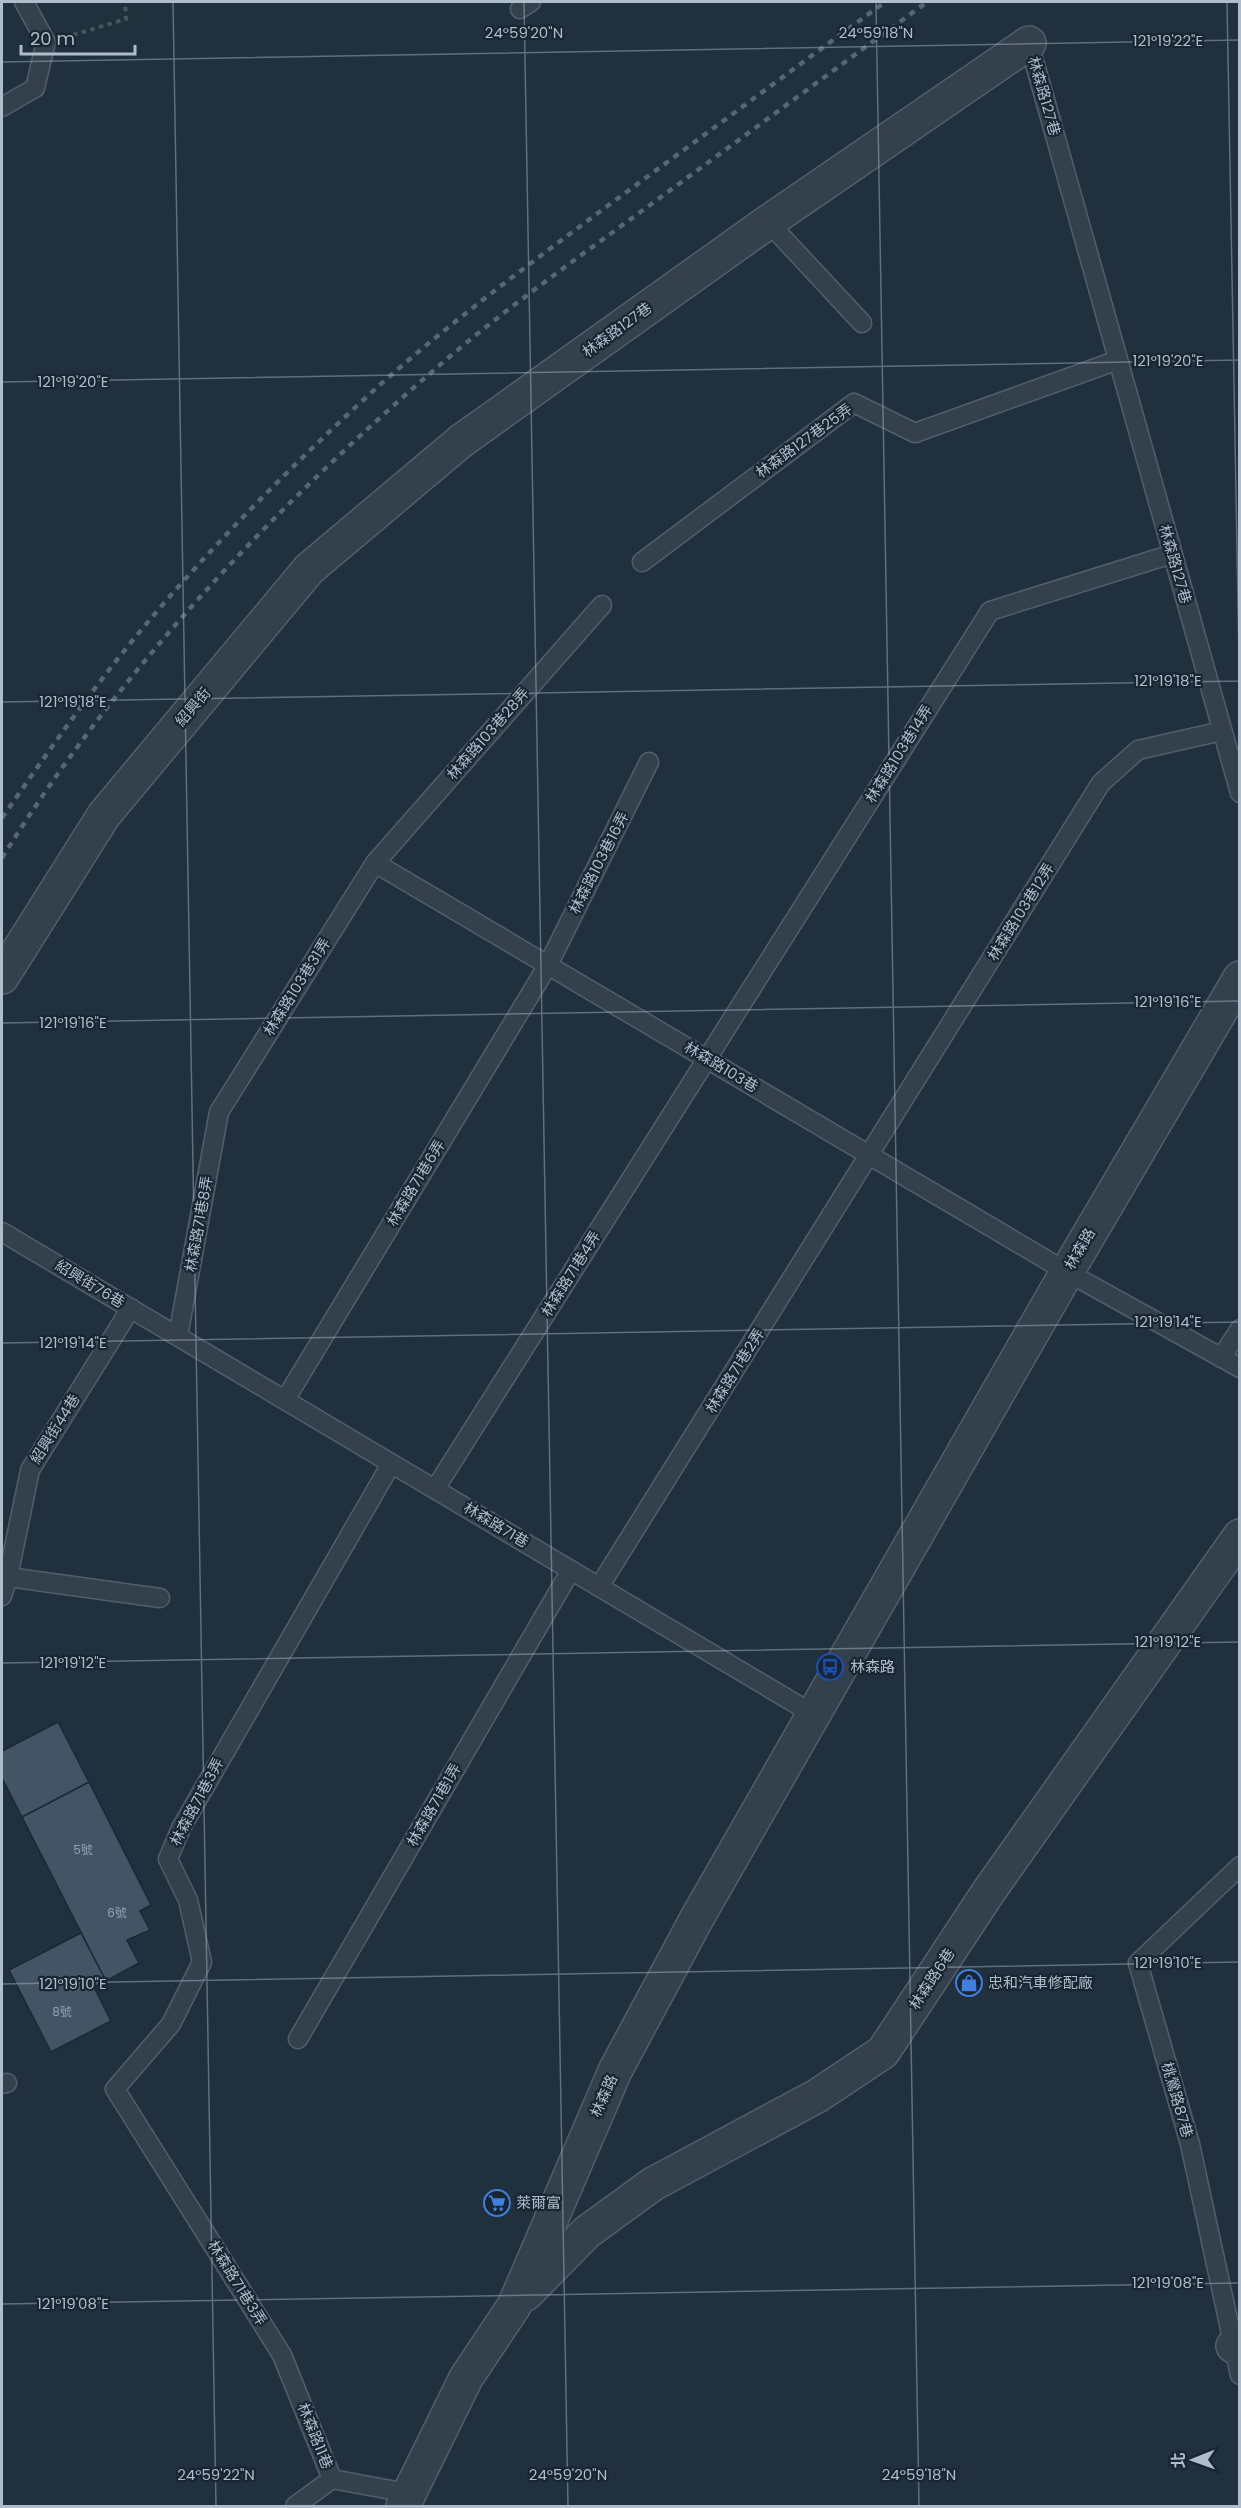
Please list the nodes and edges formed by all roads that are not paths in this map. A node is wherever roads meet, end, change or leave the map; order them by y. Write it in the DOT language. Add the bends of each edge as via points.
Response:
graph roads {
  1 [pos="24,2"];
  2 [pos="1029,42"];
  3 [pos="2,107"];
  4 [pos="768,222"];
  5 [pos="862,323"];
  6 [pos="1118,360"];
  7 [pos="426,471"];
  8 [pos="1172,554"];
  9 [pos="642,562"];
  10 [pos="602,605"];
  11 [pos="1222,730"];
  12 [pos="649,762"];
  13 [pos="1239,793"];
  14 [pos="375,863"];
  15 [pos="548,965"];
  16 [pos="2,977"];
  17 [pos="1239,978"];
  18 [pos="707,1059"];
  19 [pos="219,1112"];
  20 [pos="870,1155"];
  21 [pos="2,1232"];
  22 [pos="1067,1272"];
  23 [pos="130,1308"];
  24 [pos="1239,1329"];
  25 [pos="178,1336"];
  26 [pos="1221,1358"];
  27 [pos="1239,1368"];
  28 [pos="285,1400"];
  29 [pos="391,1464"];
  30 [pos="435,1489"];
  31 [pos="1239,1536"];
  32 [pos="571,1570"];
  33 [pos="8,1577"];
  34 [pos="599,1587"];
  35 [pos="2,1596"];
  36 [pos="160,1598"];
  37 [pos="813,1714"];
  38 [pos="1239,1866"];
  39 [pos="298,2040"];
  40 [pos="514,2306"];
  41 [pos="282,2355"];
  42 [pos="1237,2355"];
  43 [pos="332,2479"];
  44 [pos="405,2500"];
  45 [pos="296,2506"];
  1 -- 3 [label="lane" via="46,42 35,88"];
  2 -- 4 [label="street, 林森路127巷"];
  2 -- 6 [label="lane, 林森路127巷"];
  4 -- 5 [label="lane"];
  4 -- 7 [label="street, 林森路127巷" via="462,441"];
  6 -- 8 [label="lane, 林森路127巷"];
  6 -- 9 [label="lane, 林森路127巷25弄" via="915,433 854,402"];
  7 -- 16 [label="street, 紹興街" via="309,569 173,730 104,815"];
  8 -- 11 [label="lane, 林森路127巷"];
  8 -- 18 [label="lane, 林森路103巷14弄" via="990,611"];
  10 -- 14 [label="lane, 林森路103巷28弄"];
  11 -- 13 [label="lane, 林森路127巷"];
  11 -- 20 [label="lane, 林森路103巷12弄" via="1138,750 1101,783"];
  12 -- 15 [label="lane, 林森路103巷16弄"];
  14 -- 15 [label="lane, 林森路103巷"];
  14 -- 19 [label="lane, 林森路103巷31弄"];
  15 -- 18 [label="lane, 林森路103巷"];
  15 -- 28 [label="lane, 林森路71巷6弄"];
  17 -- 22 [label="street, 林森路"];
  18 -- 20 [label="lane, 林森路103巷"];
  18 -- 30 [label="lane, 林森路71巷4弄"];
  19 -- 25 [label="lane, 林森路71巷8弄"];
  20 -- 22 [label="lane, 林森路103巷"];
  20 -- 34 [label="lane, 林森路71巷2弄"];
  21 -- 23 [label="lane, 紹興街76巷"];
  22 -- 26 [label="lane, 林森路103巷"];
  22 -- 37 [label="street, 林森路"];
  23 -- 25 [label="lane, 紹興街76巷"];
  23 -- 33 [label="lane, 紹興街44巷" via="30,1470"];
  24 -- 26 [label="lane"];
  25 -- 28 [label="lane, 林森路71巷"];
  26 -- 27 [label="lane, 林森路103巷"];
  28 -- 29 [label="lane, 林森路71巷"];
  29 -- 30 [label="lane, 林森路71巷"];
  29 -- 41 [label="lane, 林森路71巷3弄" via="181,1828 168,1859 188,1900 202,1962 171,2024 115,2089"];
  30 -- 32 [label="lane, 林森路71巷"];
  31 -- 40 [label="street, 林森路6巷" via="989,1891 882,2052 818,2096 653,2184 587,2232"];
  32 -- 34 [label="lane, 林森路71巷"];
  32 -- 39 [label="lane, 林森路71巷1弄"];
  33 -- 35 [label="lane, 紹興街44巷"];
  33 -- 36 [label="lane"];
  34 -- 37 [label="lane, 林森路71巷"];
  37 -- 40 [label="street, 林森路" via="615,2071"];
  38 -- 42 [label="lane, 桃鶯路87巷" via="1138,1963 1190,2144"];
  40 -- 44 [label="street, 林森路" via="466,2379"];
  41 -- 43 [label="lane, 林森路11巷"];
  43 -- 44 [label="lane, 林森路11巷"];
  43 -- 45 [label="lane"];
}
